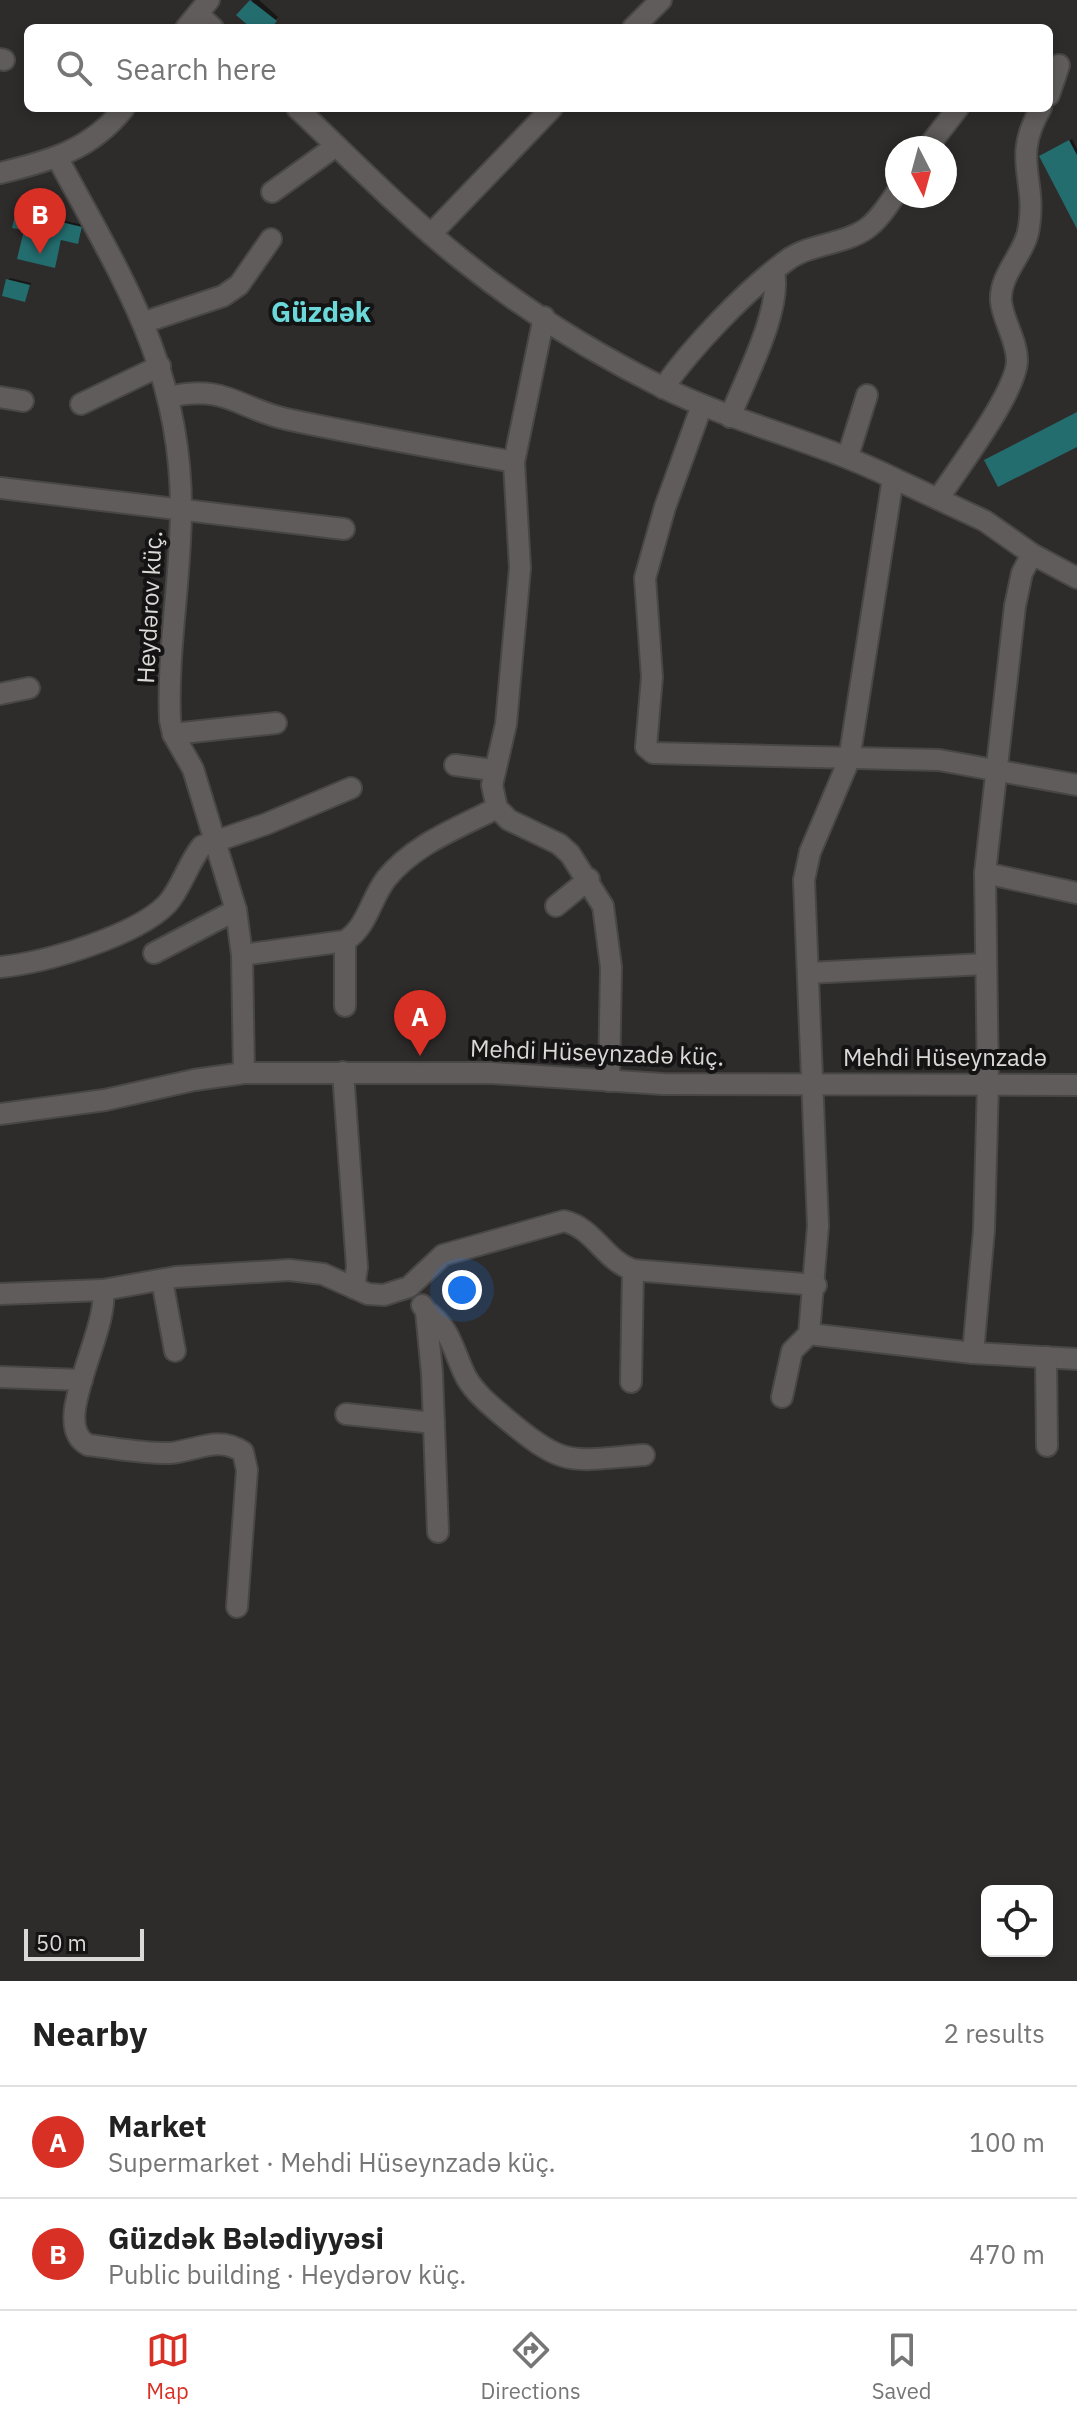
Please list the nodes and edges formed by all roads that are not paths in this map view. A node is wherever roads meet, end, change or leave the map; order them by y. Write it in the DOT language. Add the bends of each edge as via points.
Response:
graph roads {
  1 [pos="661,0"];
  2 [pos="637,24"];
  3 [pos="1062,62"];
  4 [pos="1053,85"];
  5 [pos="120,112"];
  6 [pos="301,112"];
  7 [pos="548,112"];
  8 [pos="955,112"];
  9 [pos="1039,112"];
  10 [pos="936,136"];
  11 [pos="336,146"];
  12 [pos="58,159"];
  13 [pos="0,173"];
  14 [pos="272,192"];
  15 [pos="886,208"];
  16 [pos="431,234"];
  17 [pos="271,239"];
  18 [pos="774,272"];
  19 [pos="544,317"];
  20 [pos="145,322"];
  21 [pos="160,366"];
  22 [pos="663,388"];
  23 [pos="867,395"];
  24 [pos="0,397"];
  25 [pos="169,397"];
  26 [pos="23,401"];
  27 [pos="81,404"];
  28 [pos="702,405"];
  29 [pos="730,417"];
  30 [pos="848,456"];
  31 [pos="514,462"];
  32 [pos="893,478"];
  33 [pos="0,488"];
  34 [pos="938,499"];
  35 [pos="181,508"];
  36 [pos="344,529"];
  37 [pos="1032,554"];
  38 [pos="1077,578"];
  39 [pos="29,688"];
  40 [pos="0,694"];
  41 [pos="276,723"];
  42 [pos="173,734"];
  43 [pos="849,760"];
  44 [pos="455,765"];
  45 [pos="996,769"];
  46 [pos="493,770"];
  47 [pos="1077,785"];
  48 [pos="351,788"];
  49 [pos="497,808"];
  50 [pos="216,839"];
  51 [pos="985,873"];
  52 [pos="589,879"];
  53 [pos="1077,893"];
  54 [pos="556,906"];
  55 [pos="236,910"];
  56 [pos="345,941"];
  57 [pos="154,953"];
  58 [pos="242,955"];
  59 [pos="985,964"];
  60 [pos="0,967"];
  61 [pos="808,973"];
  62 [pos="345,1006"];
  63 [pos="343,1072"];
  64 [pos="244,1073"];
  65 [pos="609,1081"];
  66 [pos="812,1083"];
  67 [pos="988,1083"];
  68 [pos="1077,1085"];
  69 [pos="0,1114"];
  70 [pos="633,1270"];
  71 [pos="162,1280"];
  72 [pos="816,1285"];
  73 [pos="409,1287"];
  74 [pos="354,1288"];
  75 [pos="103,1290"];
  76 [pos="0,1294"];
  77 [pos="426,1311"];
  78 [pos="809,1334"];
  79 [pos="175,1351"];
  80 [pos="973,1353"];
  81 [pos="1046,1357"];
  82 [pos="1077,1359"];
  83 [pos="0,1377"];
  84 [pos="82,1380"];
  85 [pos="631,1382"];
  86 [pos="782,1397"];
  87 [pos="346,1414"];
  88 [pos="434,1423"];
  89 [pos="1047,1446"];
  90 [pos="644,1455"];
  91 [pos="438,1532"];
  92 [pos="237,1607"];
  1 -- 2 [label="street"];
  3 -- 4 [label="street"];
  5 -- 12 [label="street" via="98,136"];
  6 -- 11 [label="street"];
  7 -- 16 [label="street"];
  8 -- 10 [label="street"];
  9 -- 34 [label="street" via="1026,137 1030,227 1001,299 1015,350 1014,374"];
  11 -- 14 [label="street"];
  11 -- 16 [label="street"];
  12 -- 13 [label="street"];
  12 -- 20 [label="street, Heydərov küç."];
  15 -- 18 [label="street" via="864,231 807,249"];
  16 -- 19 [label="street"];
  17 -- 20 [label="street" via="239,285 223,296"];
  18 -- 22 [label="street" via="690,351"];
  18 -- 29 [label="street" via="772,307"];
  19 -- 22 [label="street"];
  19 -- 31 [label="street"];
  20 -- 21 [label="street, Heydərov küç."];
  21 -- 25 [label="street, Heydərov küç."];
  21 -- 27 [label="street"];
  22 -- 28 [label="street"];
  23 -- 30 [label="street"];
  24 -- 26 [label="street"];
  25 -- 31 [label="street" via="209,393 280,417"];
  25 -- 35 [label="street, Heydərov küç."];
  28 -- 29 [label="street"];
  28 -- 43 [label="street" via="645,578 652,677 646,747 653,753"];
  29 -- 30 [label="street"];
  30 -- 32 [label="street"];
  31 -- 46 [label="street" via="521,537 517,612 506,724"];
  32 -- 34 [label="street"];
  32 -- 43 [label="street"];
  33 -- 35 [label="street"];
  34 -- 37 [label="street" via="985,521"];
  35 -- 36 [label="street"];
  35 -- 42 [label="street, Heydərov küç." via="169,705"];
  37 -- 38 [label="street"];
  37 -- 45 [label="street" via="1015,606"];
  39 -- 40 [label="street"];
  41 -- 42 [label="street"];
  42 -- 50 [label="street, Heydərov küç." via="193,769"];
  43 -- 45 [label="street" via="939,760"];
  43 -- 61 [label="street" via="806,868"];
  44 -- 46 [label="street"];
  45 -- 47 [label="street"];
  45 -- 51 [label="street"];
  46 -- 49 [label="street"];
  48 -- 50 [label="street"];
  49 -- 52 [label="street" via="509,820 559,844"];
  49 -- 56 [label="street" via="416,850 386,879 358,933"];
  50 -- 55 [label="street, Heydərov küç."];
  50 -- 60 [label="street" via="202,846 169,902 147,920 55,958"];
  51 -- 53 [label="street"];
  51 -- 59 [label="street"];
  52 -- 54 [label="street"];
  52 -- 65 [label="street" via="608,925"];
  55 -- 57 [label="street"];
  55 -- 58 [label="street, Heydərov küç."];
  56 -- 58 [label="street"];
  56 -- 62 [label="street"];
  58 -- 64 [label="street, Heydərov küç."];
  59 -- 61 [label="street"];
  59 -- 67 [label="street"];
  61 -- 66 [label="street"];
  63 -- 64 [label="street, Mehdi Hüseynzadə küç."];
  63 -- 65 [label="street, Mehdi Hüseynzadə küç." via="542,1074"];
  63 -- 74 [label="street" via="357,1267"];
  64 -- 69 [label="street, Mehdi Hüseynzadə küç."];
  65 -- 66 [label="street, Mehdi Hüseynzadə küç."];
  66 -- 67 [label="street, Mehdi Hüseynzadə"];
  66 -- 72 [label="street"];
  67 -- 68 [label="street, Mehdi Hüseynzadə"];
  67 -- 80 [label="street" via="984,1230"];
  70 -- 72 [label="street"];
  70 -- 73 [label="street" via="608,1257 587,1231 564,1221 443,1255"];
  70 -- 85 [label="street"];
  71 -- 74 [label="street" via="289,1270 338,1278"];
  71 -- 75 [label="street"];
  71 -- 79 [label="street"];
  72 -- 78 [label="street"];
  73 -- 74 [label="street" via="384,1295"];
  73 -- 77 [label="street"];
  75 -- 76 [label="street"];
  75 -- 84 [label="street" via="103,1320"];
  77 -- 88 [label="street"];
  77 -- 90 [label="street" via="447,1329 467,1379 481,1397 545,1451 578,1460"];
  78 -- 80 [label="street"];
  78 -- 86 [label="street" via="792,1351"];
  80 -- 81 [label="street"];
  81 -- 82 [label="street"];
  81 -- 89 [label="street"];
  83 -- 84 [label="street"];
  84 -- 92 [label="street" via="73,1430 88,1445 169,1453 209,1443 243,1452 247,1470"];
  87 -- 88 [label="street"];
  88 -- 91 [label="street"];
}
